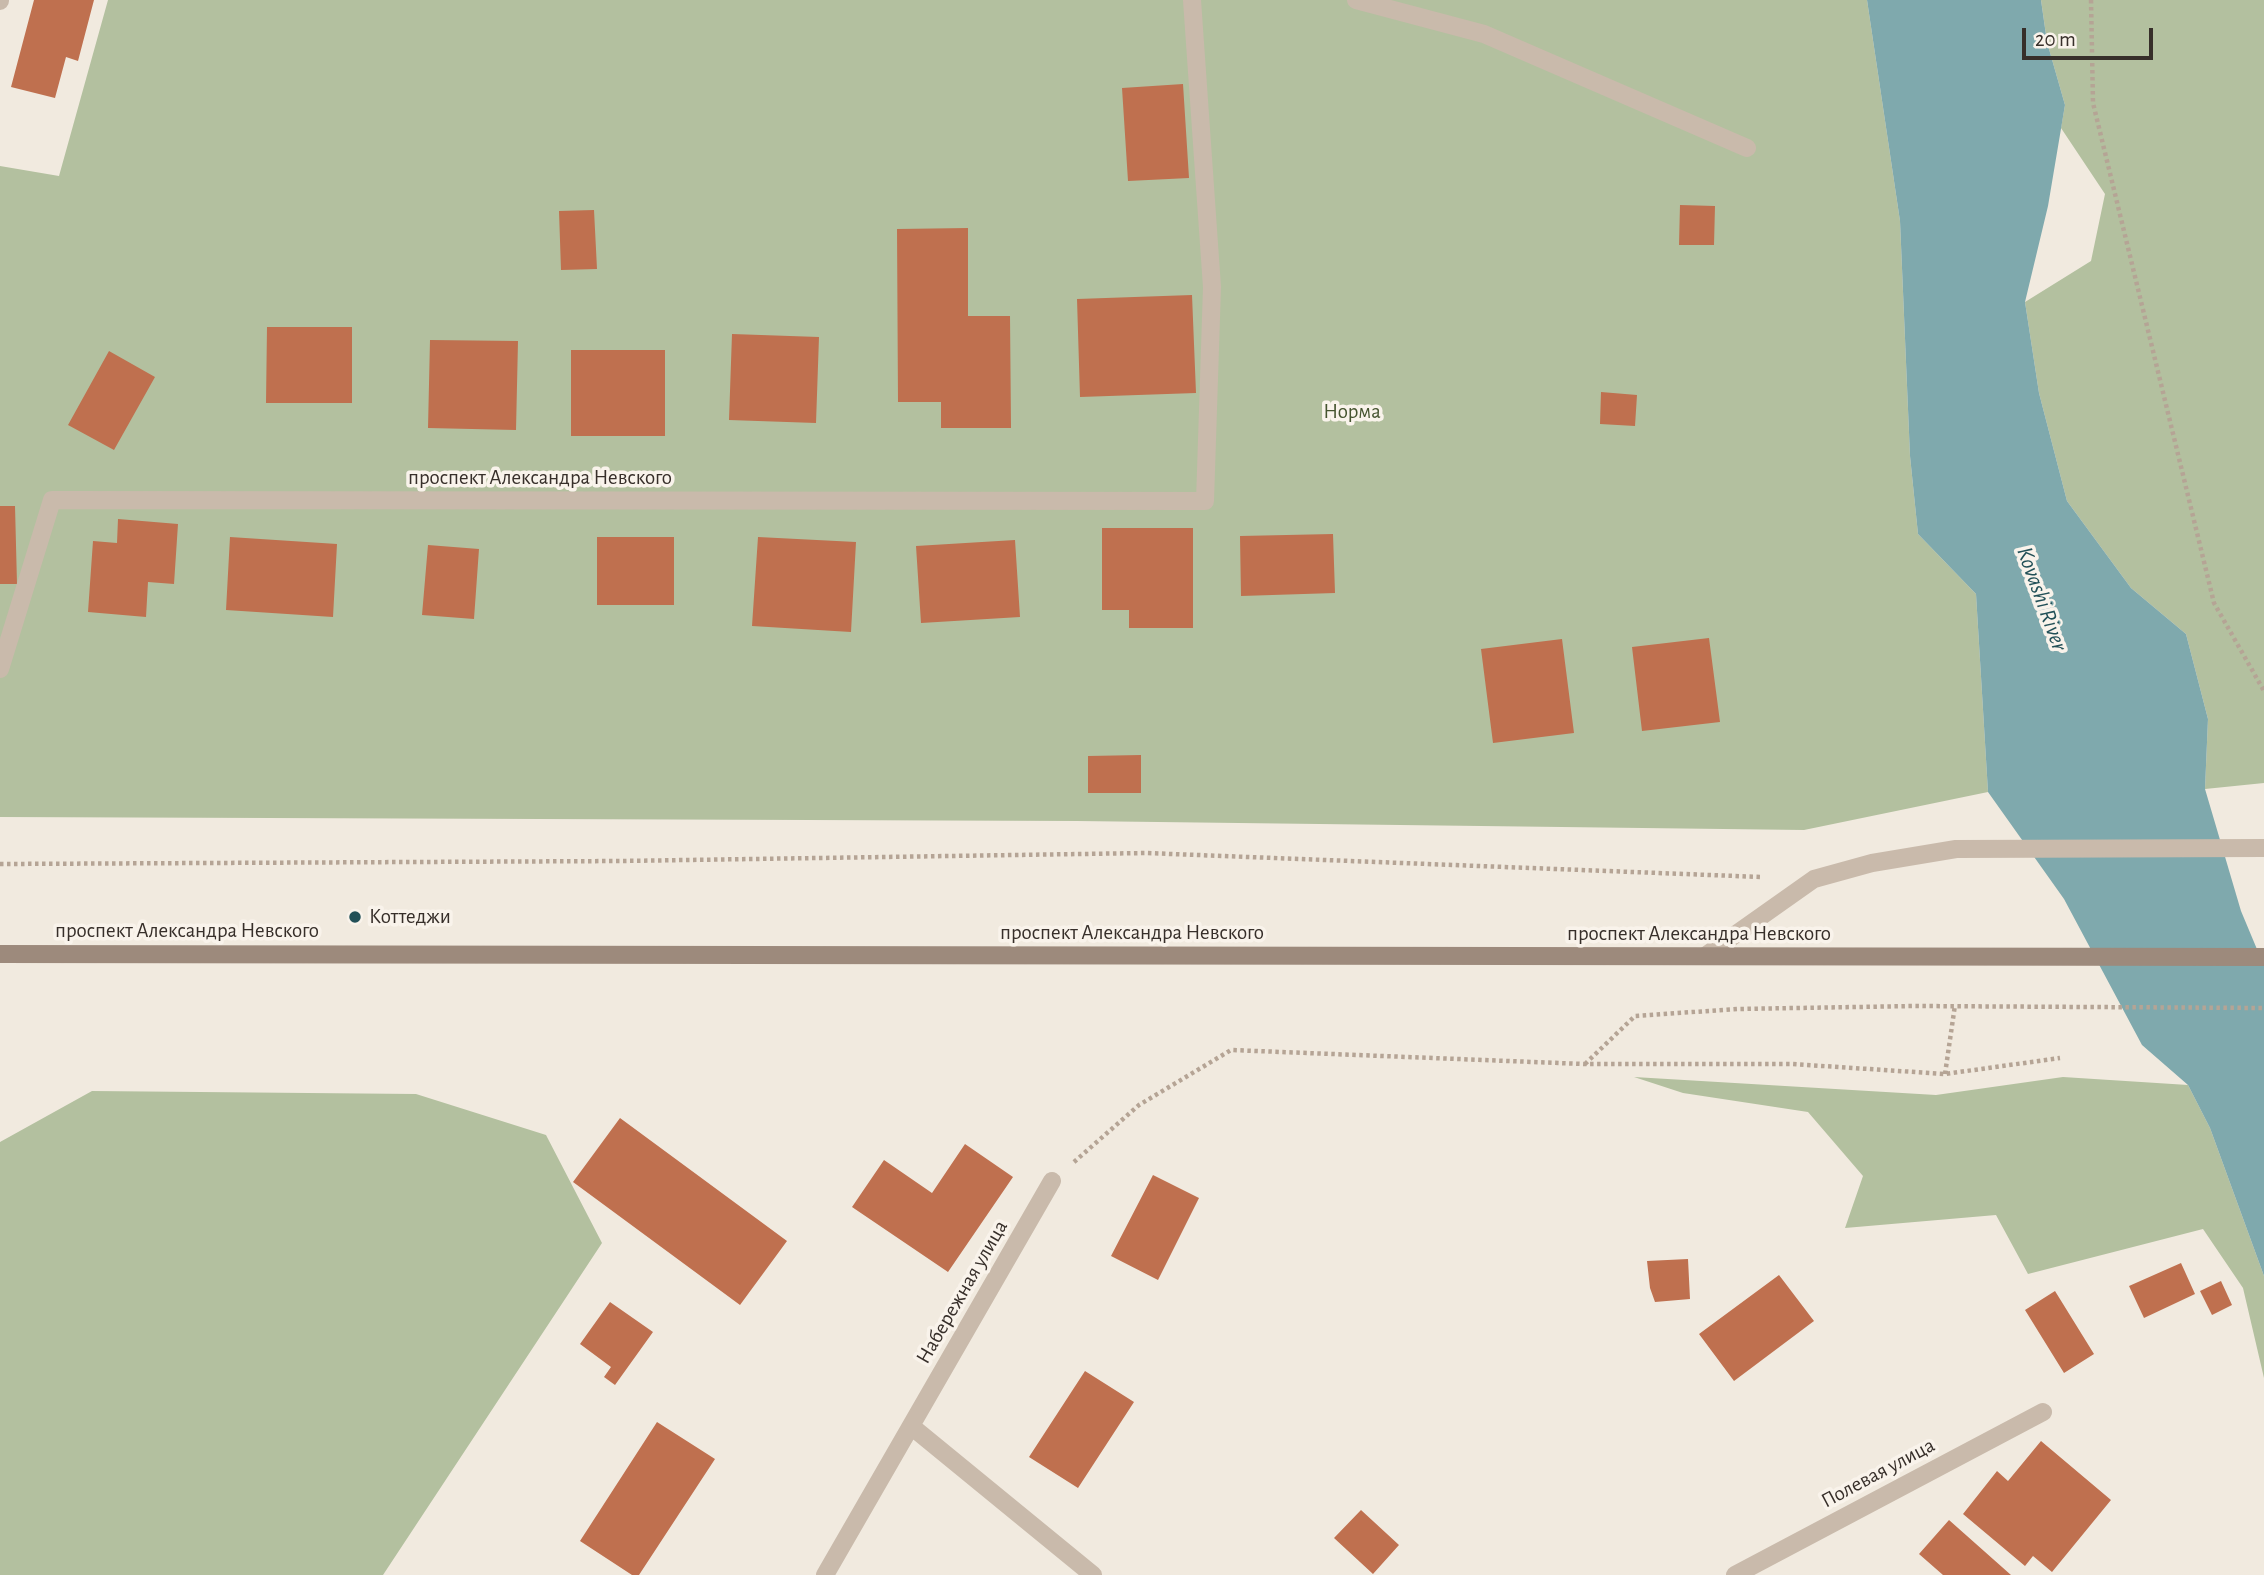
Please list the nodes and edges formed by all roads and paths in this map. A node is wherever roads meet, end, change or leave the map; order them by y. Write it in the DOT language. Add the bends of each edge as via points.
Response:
graph roads {
  1 [pos="1192,0"];
  2 [pos="1356,0"];
  3 [pos="2091,0"];
  4 [pos="1747,148"];
  5 [pos="0,669"];
  6 [pos="2264,691"];
  7 [pos="2264,848"];
  8 [pos="0,864"];
  9 [pos="1814,879"];
  10 [pos="0,954"];
  11 [pos="1705,956"];
  12 [pos="2264,957"];
  13 [pos="1955,1005"];
  14 [pos="2264,1009"];
  15 [pos="2060,1058"];
  16 [pos="1584,1064"];
  17 [pos="1945,1073"];
  18 [pos="1052,1181"];
  19 [pos="2043,1412"];
  20 [pos="911,1426"];
  21 [pos="825,1575"];
  22 [pos="1093,1575"];
  23 [pos="1735,1575"];
  1 -- 5 [label="street, проспект Александра Невского" via="1212,287 1205,501 52,500"];
  2 -- 4 [label="street" via="1484,34"];
  3 -- 6 [label="path" via="2093,103 2214,603"];
  7 -- 9 [label="street" via="1955,849 1872,863"];
  8 -- 9 [label="path" via="1146,853"];
  9 -- 11 [label="street"];
  10 -- 11 [label="main road, проспект Александра Невского"];
  11 -- 12 [label="main road, проспект Александра Невского"];
  13 -- 14 [label="path"];
  13 -- 16 [label="path" via="1635,1016"];
  13 -- 17 [label="path"];
  15 -- 17 [label="path"];
  16 -- 17 [label="path" via="1792,1063"];
  16 -- 18 [label="path" via="1231,1050 1139,1105"];
  18 -- 20 [label="street, Набережная улица"];
  19 -- 23 [label="street, Полевая улица"];
  20 -- 21 [label="street, Набережная улица"];
  20 -- 22 [label="street"];
}
